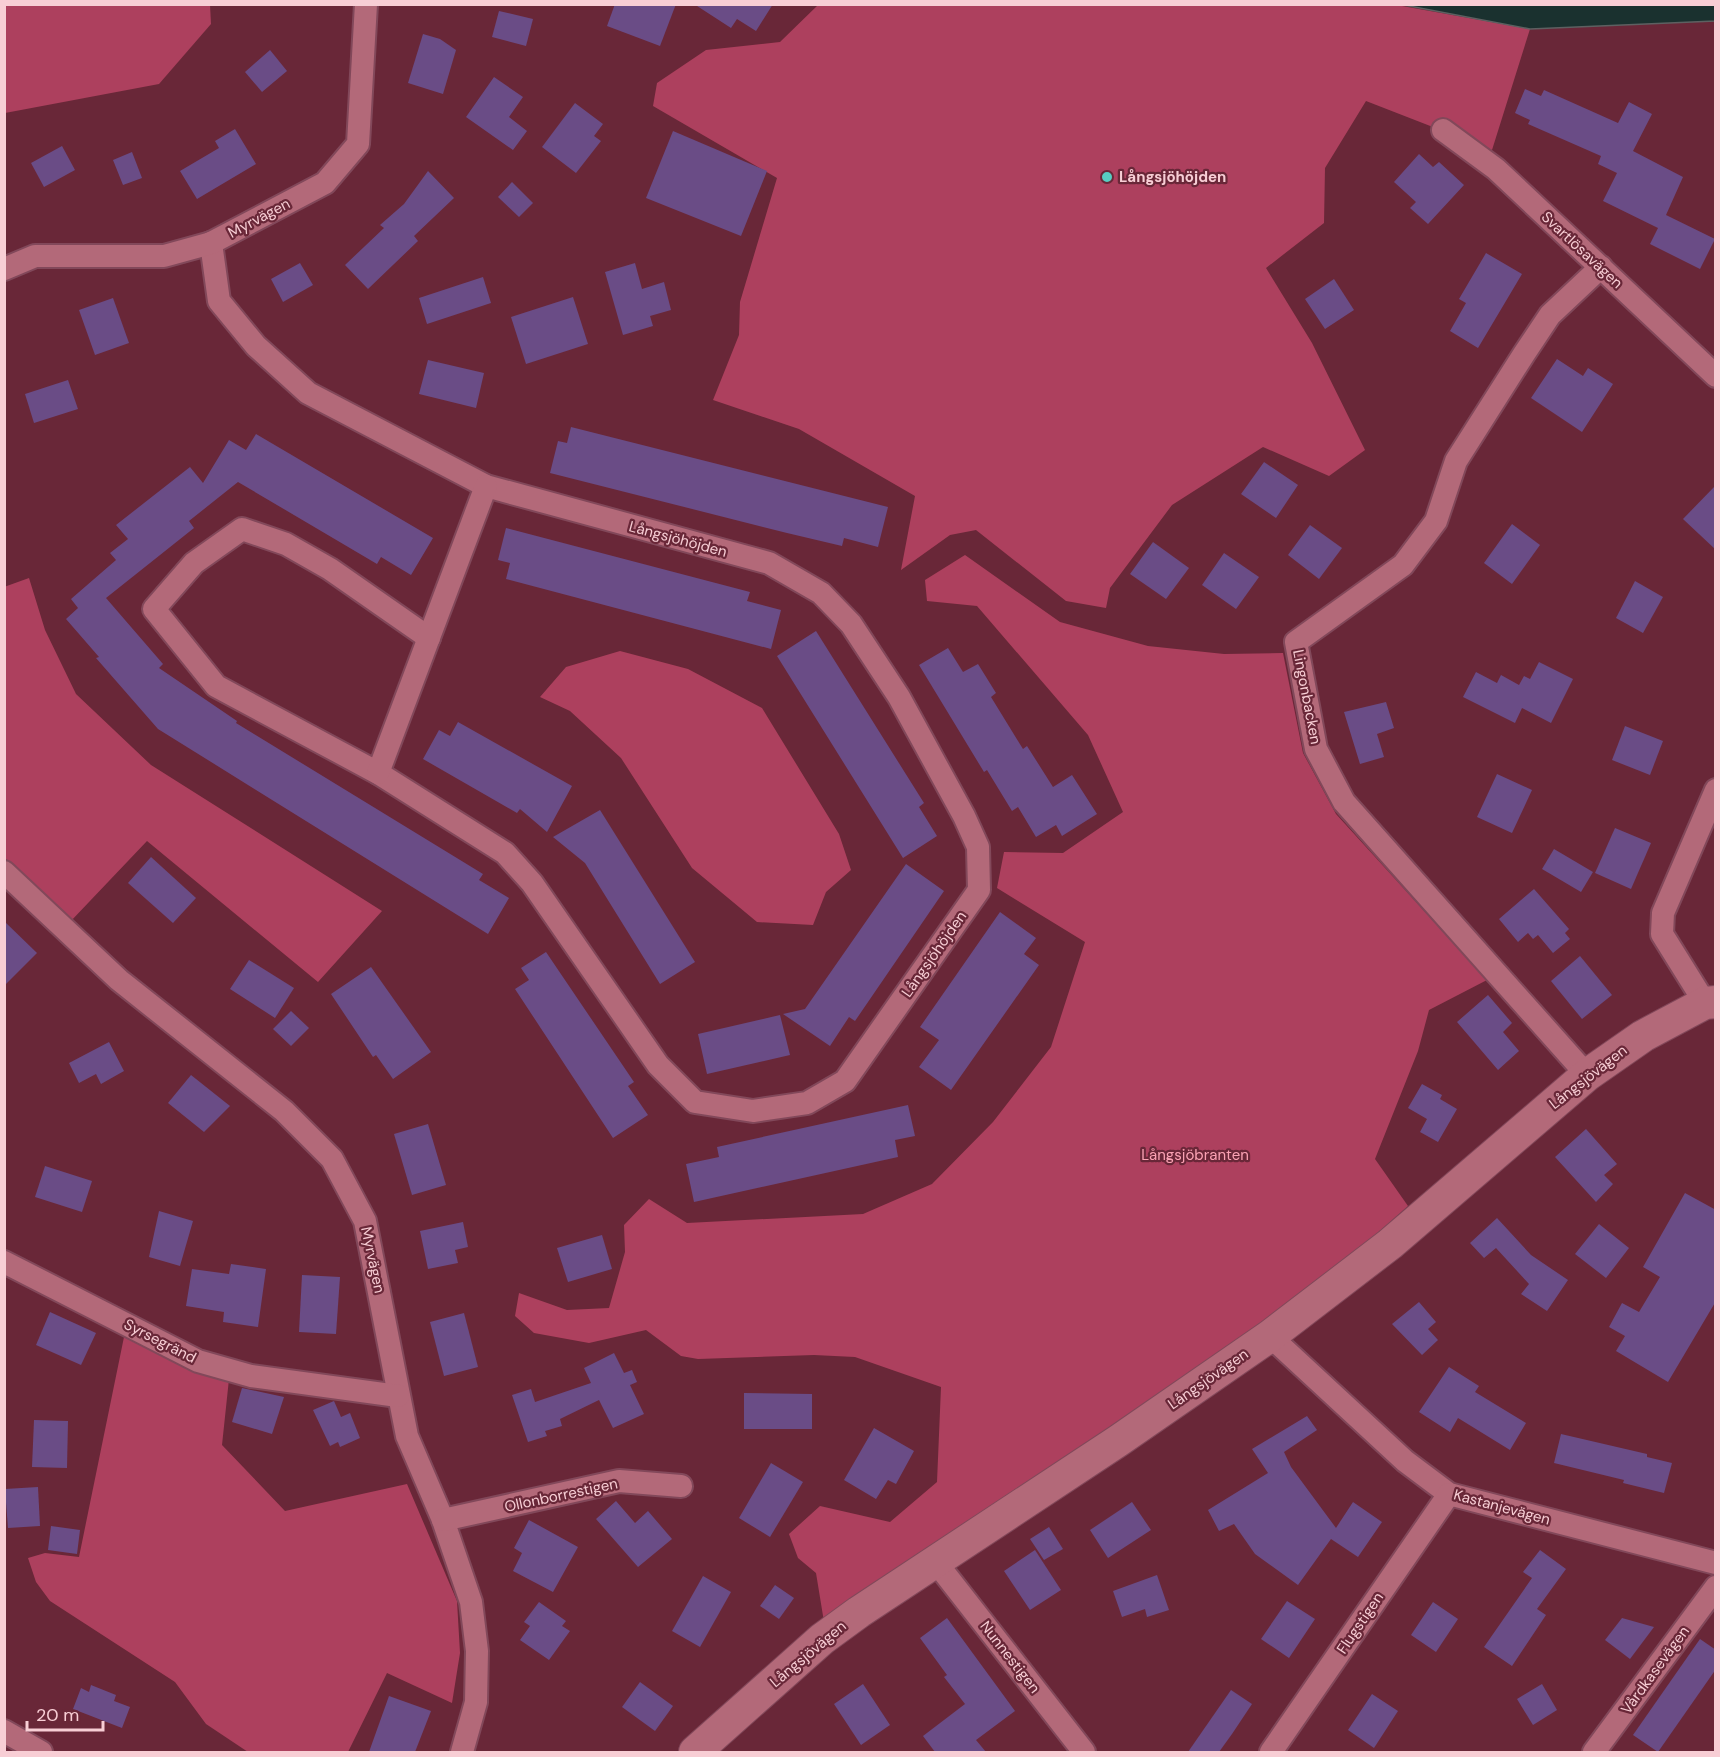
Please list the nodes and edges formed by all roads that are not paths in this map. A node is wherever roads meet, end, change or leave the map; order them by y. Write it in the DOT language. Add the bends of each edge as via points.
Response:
graph roads {
  1 [pos="366,4"];
  2 [pos="1443,130"];
  3 [pos="211,243"];
  4 [pos="1601,267"];
  5 [pos="4,269"];
  6 [pos="1716,376"];
  7 [pos="486,486"];
  8 [pos="429,638"];
  9 [pos="378,773"];
  10 [pos="1716,790"];
  11 [pos="4,872"];
  12 [pos="1710,1002"];
  13 [pos="1587,1075"];
  14 [pos="4,1262"];
  15 [pos="1270,1336"];
  16 [pos="398,1396"];
  17 [pos="681,1486"];
  18 [pos="1449,1494"];
  19 [pos="443,1520"];
  20 [pos="935,1561"];
  21 [pos="1716,1563"];
  22 [pos="1716,1587"];
  23 [pos="4,1731"];
  24 [pos="41,1752"];
  25 [pos="462,1752"];
  26 [pos="695,1752"];
  27 [pos="1084,1752"];
  28 [pos="1271,1752"];
  29 [pos="1594,1752"];
  1 -- 3 [label="street, Myrvägen" via="358,144 325,183"];
  2 -- 4 [label="street, Svartlösavägen" via="1496,169"];
  3 -- 5 [label="street, Myrvägen" via="164,256 35,256"];
  3 -- 7 [label="street, Långsjöhöjden" via="219,301 256,346 308,393"];
  4 -- 6 [label="street, Svartlösavägen"];
  4 -- 13 [label="street, Lingonbacken" via="1550,315 1456,461 1436,521 1402,565 1296,642 1316,749 1344,802"];
  7 -- 8 [label="street"];
  7 -- 9 [label="street, Långsjöhöjden" via="769,563 821,593 851,624 899,697 964,816 978,847 979,890 845,1081 807,1103 796,1105 753,1111 695,1102 658,1065 532,883 505,853"];
  8 -- 9 [label="street"];
  8 -- 9 [label="street, Långsjöhöjden" via="330,569 286,544 242,529 194,563 153,609 216,686"];
  10 -- 12 [label="street" via="1664,913 1662,934"];
  11 -- 16 [label="street, Myrvägen" via="119,980 284,1111 332,1159 365,1221"];
  12 -- 13 [label="street, Långsjövägen" via="1643,1036"];
  13 -- 15 [label="street, Långsjövägen" via="1390,1244"];
  14 -- 16 [label="street, Syrsegränd" via="198,1361 251,1376"];
  15 -- 18 [label="street, Kastanjevägen" via="1405,1461"];
  15 -- 20 [label="street, Långsjövägen"];
  16 -- 19 [label="street, Myrvägen" via="408,1436"];
  17 -- 19 [label="street, Ollonborrestigen" via="619,1481"];
  18 -- 21 [label="street, Kastanjevägen"];
  18 -- 28 [label="street, Flugstigen"];
  19 -- 25 [label="street, Myrvägen" via="471,1602 477,1651 476,1702"];
  20 -- 26 [label="street, Långsjövägen" via="822,1639"];
  20 -- 27 [label="street, Nunnestigen"];
  22 -- 29 [label="street, Vårdkasevägen"];
  23 -- 24 [label="street"];
}
